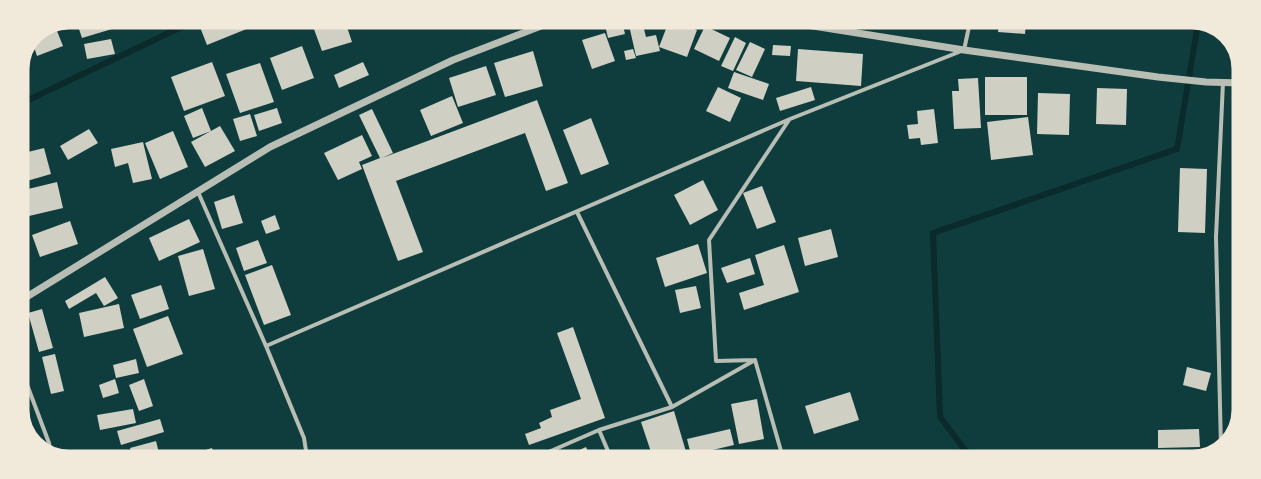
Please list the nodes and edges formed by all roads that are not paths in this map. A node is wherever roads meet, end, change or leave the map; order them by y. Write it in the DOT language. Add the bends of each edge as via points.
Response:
graph roads {
  1 [pos="538,27"];
  2 [pos="819,27"];
  3 [pos="969,27"];
  4 [pos="964,50"];
  5 [pos="1223,82"];
  6 [pos="1234,83"];
  7 [pos="790,119"];
  8 [pos="198,192"];
  9 [pos="577,212"];
  10 [pos="27,297"];
  11 [pos="266,346"];
  12 [pos="755,360"];
  13 [pos="27,385"];
  14 [pos="672,407"];
  15 [pos="599,430"];
  16 [pos="1221,441"];
  17 [pos="50,447"];
  18 [pos="306,452"];
  19 [pos="548,452"];
  20 [pos="608,452"];
  21 [pos="781,452"];
  1 -- 8 [label="street" via="453,60 277,144"];
  2 -- 4 [label="street"];
  3 -- 4 [label="street"];
  4 -- 5 [label="street" via="1158,77"];
  4 -- 7 [label="street"];
  5 -- 6 [label="street"];
  5 -- 16 [label="street" via="1216,236"];
  7 -- 9 [label="street"];
  7 -- 12 [label="street" via="709,240 716,361"];
  8 -- 10 [label="street"];
  8 -- 11 [label="street"];
  9 -- 11 [label="street"];
  9 -- 14 [label="street"];
  11 -- 18 [label="street" via="304,438"];
  12 -- 14 [label="street"];
  12 -- 21 [label="street"];
  13 -- 17 [label="street"];
  14 -- 15 [label="street"];
  15 -- 19 [label="street"];
  15 -- 20 [label="street"];
}
